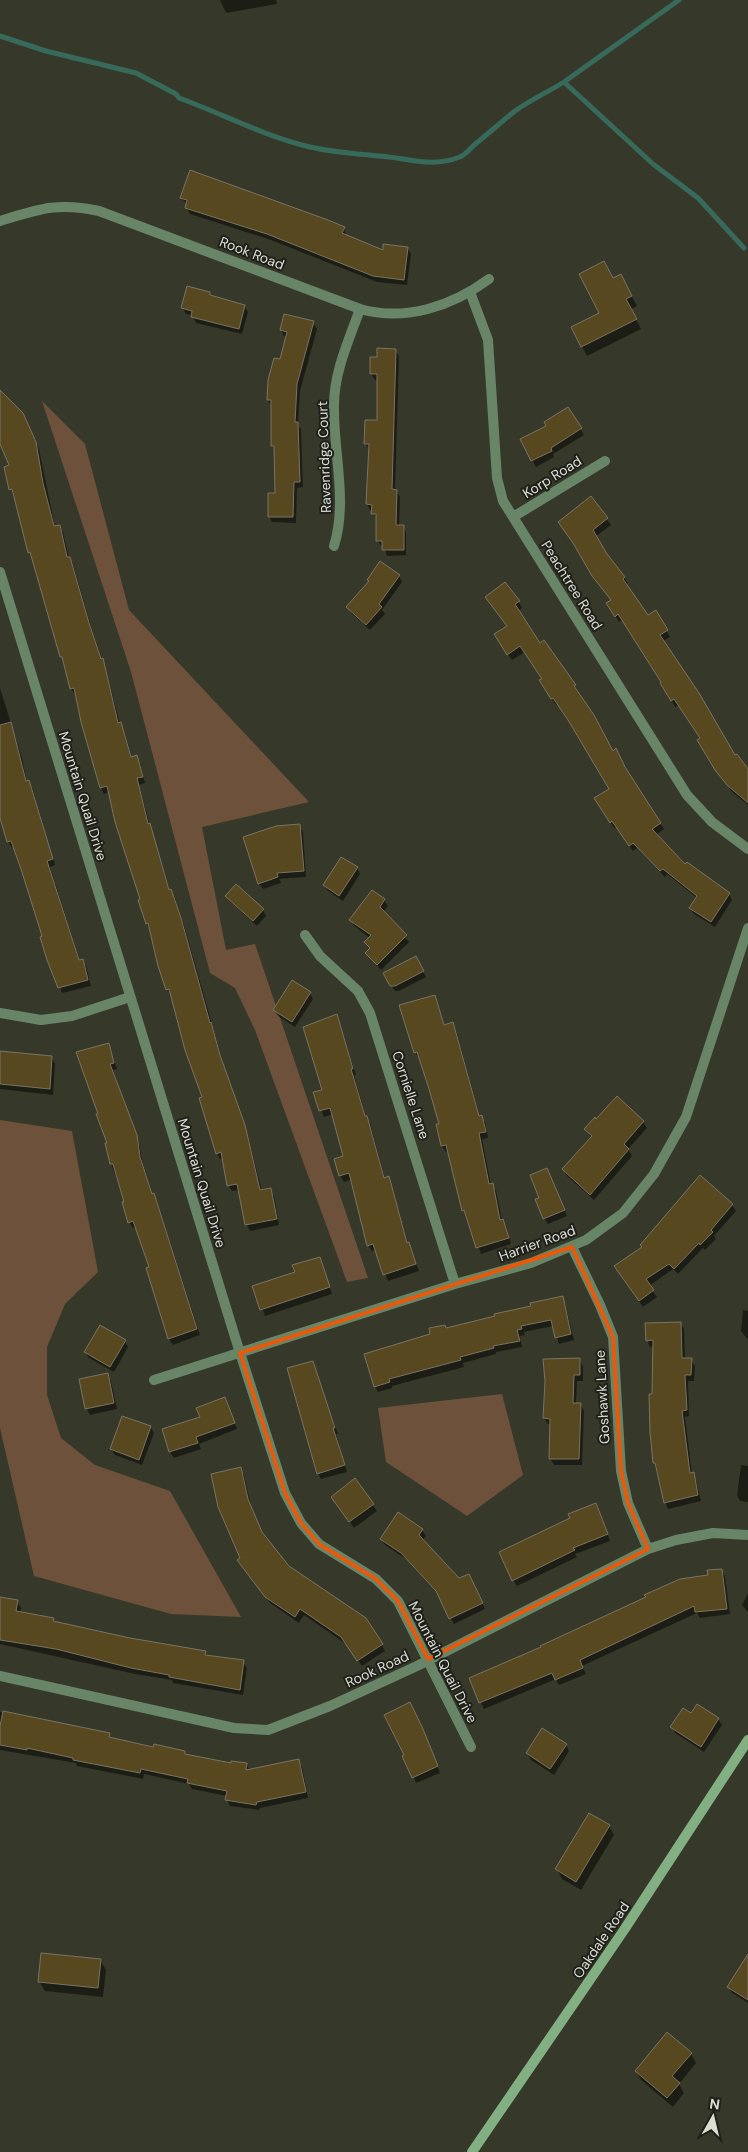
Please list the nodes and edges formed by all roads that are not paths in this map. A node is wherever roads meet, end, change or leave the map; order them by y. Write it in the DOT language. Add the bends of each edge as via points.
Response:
graph roads {
  1 [pos="0,221"];
  2 [pos="489,279"];
  3 [pos="470,292"];
  4 [pos="360,309"];
  5 [pos="605,461"];
  6 [pos="514,517"];
  7 [pos="334,546"];
  8 [pos="0,572"];
  9 [pos="748,849"];
  10 [pos="748,928"];
  11 [pos="305,935"];
  12 [pos="130,997"];
  13 [pos="0,1013"];
  14 [pos="572,1247"];
  15 [pos="455,1284"];
  16 [pos="240,1353"];
  17 [pos="154,1380"];
  18 [pos="748,1535"];
  19 [pos="648,1549"];
  20 [pos="428,1659"];
  21 [pos="0,1676"];
  22 [pos="748,1740"];
  23 [pos="470,1747"];
  24 [pos="472,2152"];
  1 -- 4 [label="street, Rook Road" via="54,206 99,211"];
  2 -- 3 [label="street, Rook Road"];
  3 -- 4 [label="street, Rook Road" via="416,313 388,314"];
  3 -- 6 [label="street, Peachtree Road" via="488,340 497,478 502,501"];
  4 -- 7 [label="street, Ravenridge Court" via="339,369 334,404 340,511"];
  5 -- 6 [label="street, Korp Road"];
  6 -- 9 [label="street, Peachtree Road" via="687,795 712,822"];
  8 -- 12 [label="street, Mountain Quail Drive"];
  10 -- 14 [label="street, Harrier Road" via="686,1117 670,1148 623,1212"];
  11 -- 15 [label="street, Cornielle Lane" via="320,956 358,991 370,1012"];
  12 -- 13 [label="street" via="49,1020"];
  12 -- 16 [label="street, Mountain Quail Drive"];
  14 -- 15 [label="street, Harrier Road" via="531,1264"];
  14 -- 19 [label="street, Goshawk Lane" via="613,1337 621,1471 628,1503"];
  15 -- 16 [label="street, Harrier Road"];
  16 -- 17 [label="street, Harrier Road"];
  16 -- 20 [label="street, Mountain Quail Drive" via="285,1493 301,1524 319,1544 376,1579 398,1601"];
  18 -- 19 [label="street, Rook Road" via="713,1533"];
  19 -- 20 [label="street, Rook Road"];
  20 -- 21 [label="street, Rook Road" via="330,1706 268,1730 234,1728"];
  20 -- 23 [label="street, Mountain Quail Drive"];
  22 -- 24 [label="main road, Oakdale Road" via="624,1930"];
}
